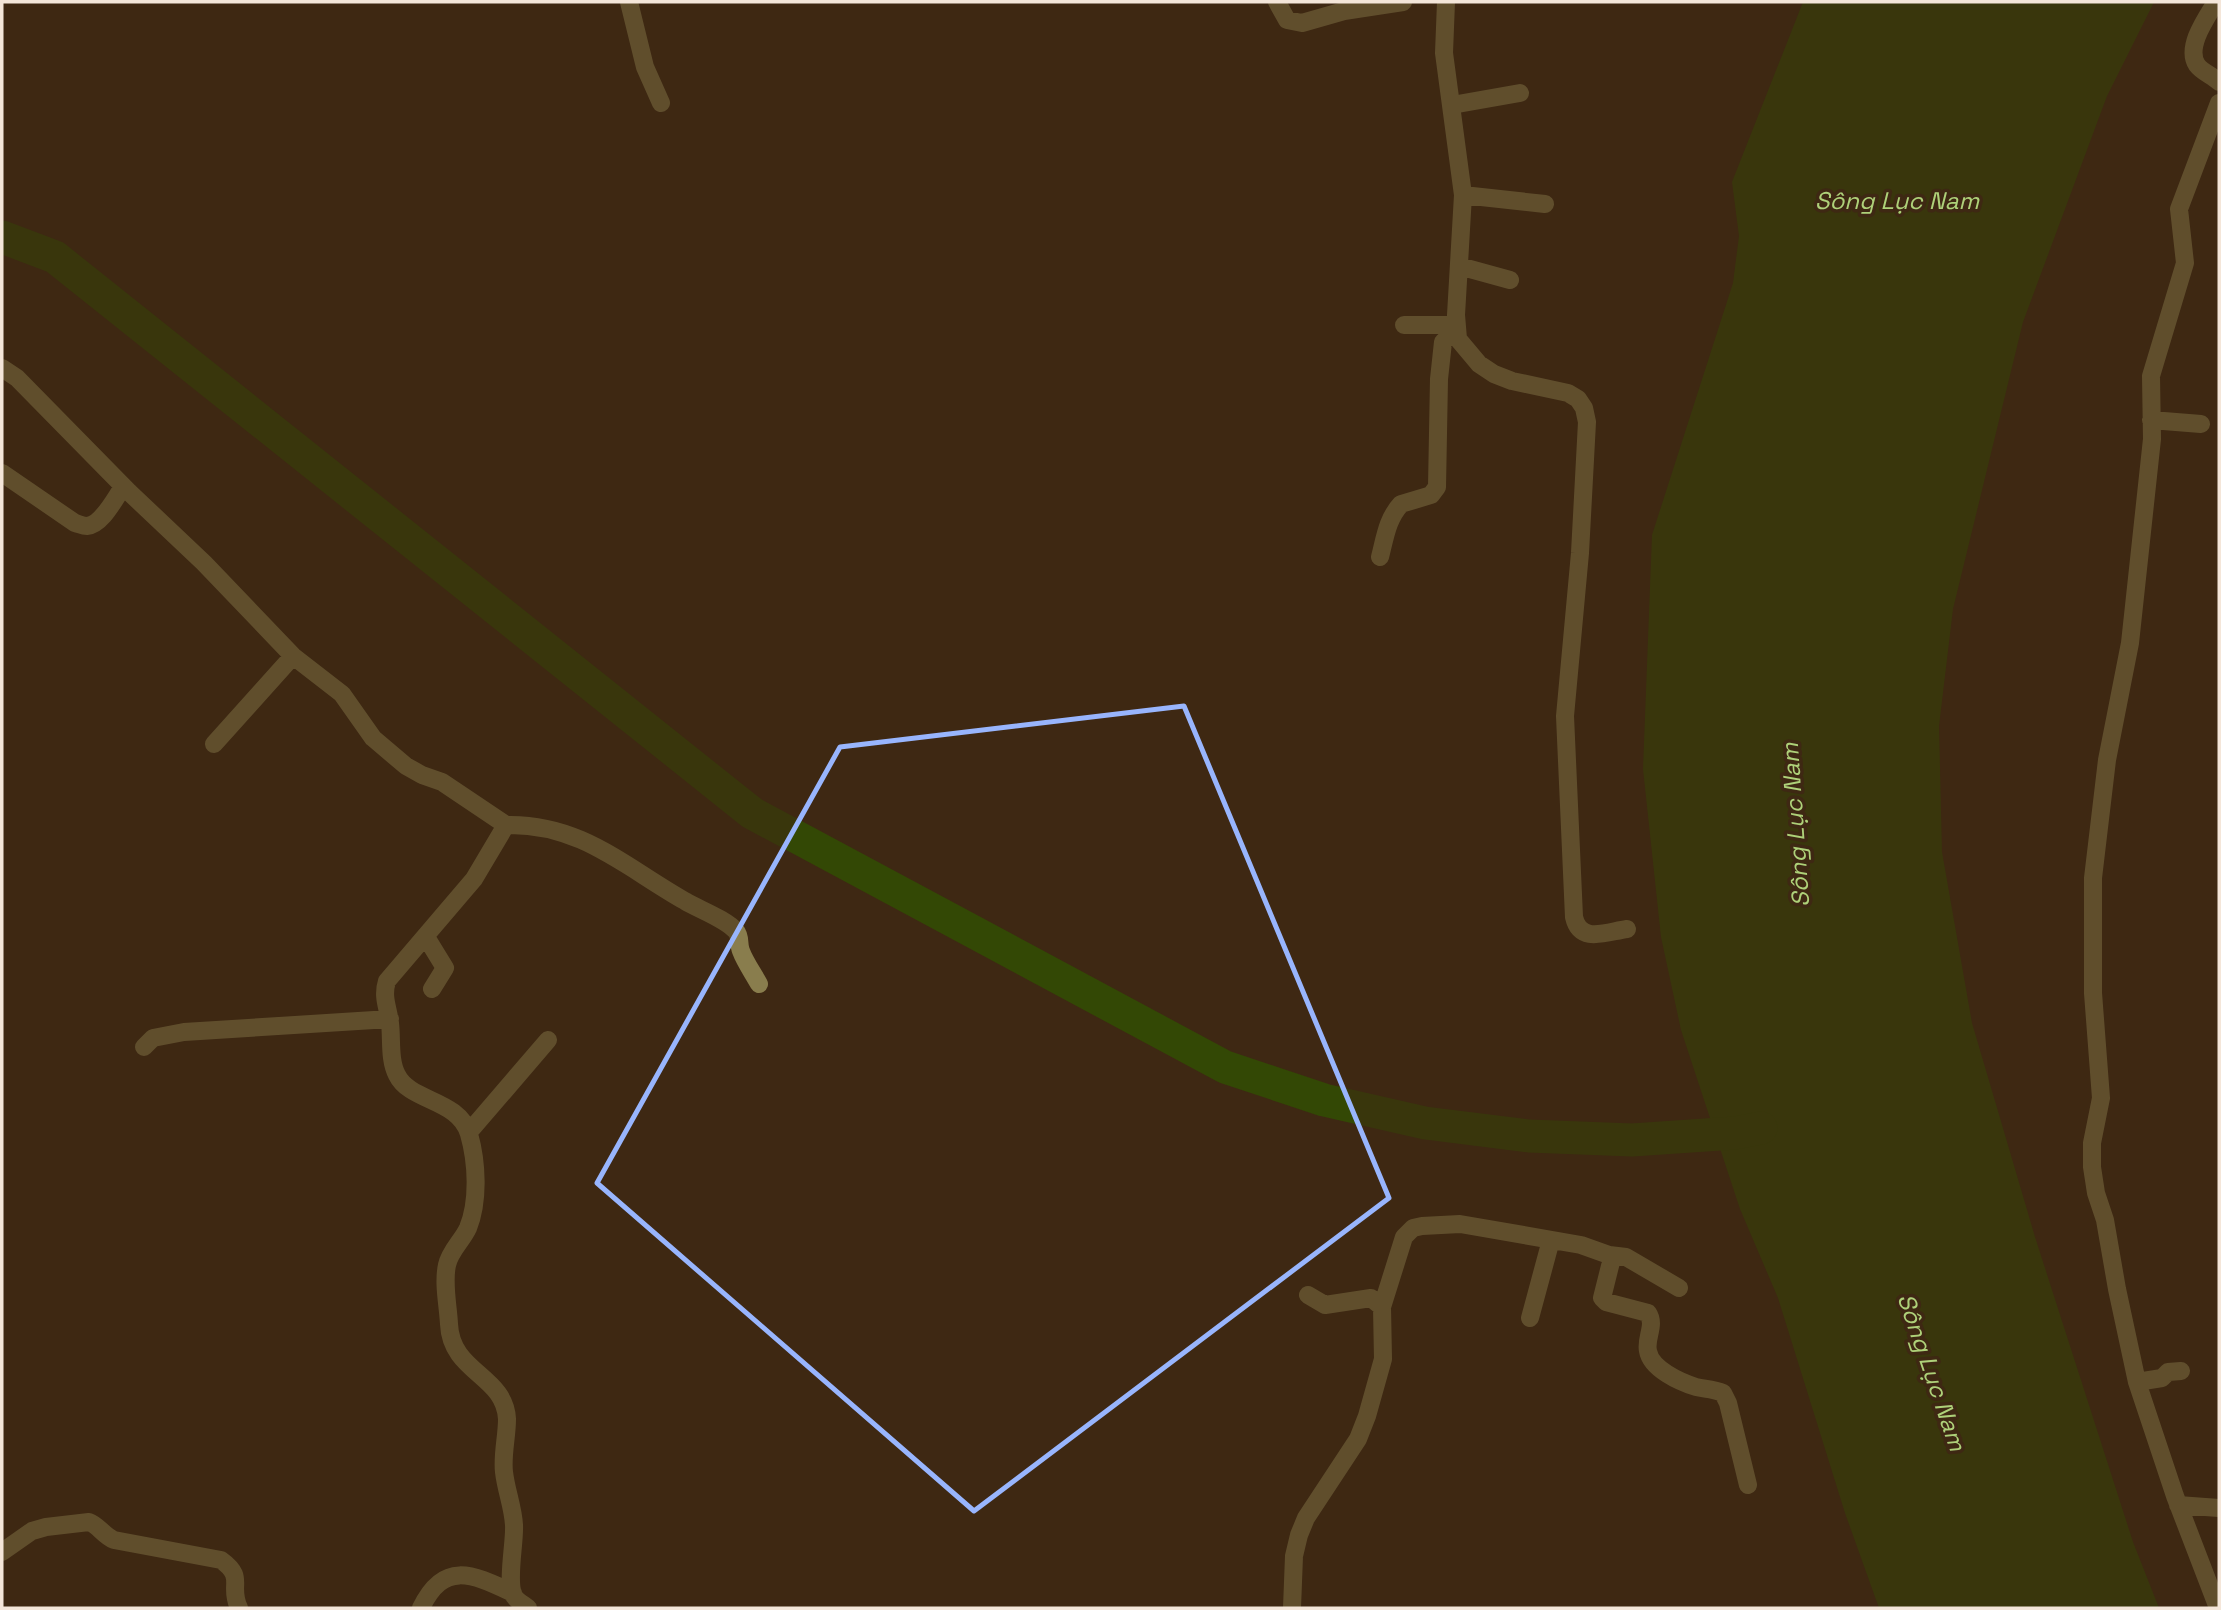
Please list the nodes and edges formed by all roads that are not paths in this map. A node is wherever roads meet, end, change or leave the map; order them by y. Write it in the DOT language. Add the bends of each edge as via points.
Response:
graph roads {
  1 [pos="629,2"];
  2 [pos="1277,2"];
  3 [pos="1403,2"];
  4 [pos="1446,2"];
  5 [pos="2216,2"];
  6 [pos="2219,82"];
  7 [pos="1520,93"];
  8 [pos="661,103"];
  9 [pos="2219,103"];
  10 [pos="1452,104"];
  11 [pos="1463,195"];
  12 [pos="1545,204"];
  13 [pos="1460,266"];
  14 [pos="1510,280"];
  15 [pos="1404,326"];
  16 [pos="1456,328"];
  17 [pos="4,371"];
  18 [pos="2151,420"];
  19 [pos="2201,424"];
  20 [pos="2,473"];
  21 [pos="123,486"];
  22 [pos="1380,557"];
  23 [pos="293,656"];
  24 [pos="214,744"];
  25 [pos="506,825"];
  26 [pos="1627,929"];
  27 [pos="426,937"];
  28 [pos="759,984"];
  29 [pos="432,989"];
  30 [pos="390,1020"];
  31 [pos="548,1040"];
  32 [pos="144,1047"];
  33 [pos="469,1132"];
  34 [pos="1551,1240"];
  35 [pos="1609,1255"];
  36 [pos="1679,1287"];
  37 [pos="1308,1295"];
  38 [pos="1382,1307"];
  39 [pos="1530,1318"];
  40 [pos="2181,1371"];
  41 [pos="2137,1382"];
  42 [pos="1748,1485"];
  43 [pos="2178,1505"];
  44 [pos="2219,1508"];
  45 [pos="2,1552"];
  46 [pos="513,1593"];
  47 [pos="239,1608"];
  48 [pos="421,1608"];
  49 [pos="528,1608"];
  50 [pos="1292,1608"];
  51 [pos="2218,1608"];
  1 -- 8 [label="street" via="645,67"];
  2 -- 3 [label="street" via="1287,20 1302,23"];
  4 -- 10 [label="street" via="1444,53"];
  5 -- 6 [label="street" via="2199,34 2194,57 2200,68"];
  7 -- 10 [label="street"];
  9 -- 18 [label="street" via="2179,209 2185,263 2151,376"];
  10 -- 11 [label="street"];
  11 -- 12 [label="street"];
  11 -- 13 [label="street"];
  13 -- 14 [label="street"];
  13 -- 16 [label="street"];
  15 -- 16 [label="street"];
  16 -- 22 [label="street" via="1443,342 1437,487 1431,495 1398,507 1387,527"];
  16 -- 26 [label="street" via="1468,354 1494,374 1568,393 1584,408 1580,553 1565,716 1574,917 1581,933"];
  17 -- 21 [label="street"];
  18 -- 19 [label="street"];
  18 -- 41 [label="street" via="2130,643 2107,761 2093,878 2093,993 2101,1098 2092,1167"];
  20 -- 21 [label="street" via="75,523 87,526 103,516"];
  21 -- 23 [label="street"];
  23 -- 24 [label="street"];
  23 -- 25 [label="street" via="342,694 373,738 406,766 442,782"];
  25 -- 27 [label="street" via="474,879"];
  25 -- 28 [label="street" via="543,827 597,846 732,926"];
  27 -- 29 [label="street" via="445,968"];
  27 -- 30 [label="street" via="387,981 384,991"];
  30 -- 32 [label="street" via="184,1032 152,1038"];
  30 -- 33 [label="street" via="397,1076 461,1118"];
  31 -- 33 [label="street"];
  33 -- 46 [label="street" via="475,1198 467,1231 447,1262 449,1329 456,1352 498,1390 507,1416 504,1465 514,1526"];
  34 -- 35 [label="street"];
  34 -- 38 [label="street" via="1460,1224 1413,1228 1400,1246"];
  34 -- 39 [label="street"];
  35 -- 36 [label="street" via="1626,1257"];
  35 -- 42 [label="street" via="1602,1298 1648,1313 1647,1350 1658,1366 1676,1380 1723,1393"];
  37 -- 38 [label="street" via="1325,1305 1371,1298"];
  38 -- 50 [label="street" via="1383,1359 1367,1416 1358,1439 1299,1535"];
  40 -- 41 [label="street"];
  41 -- 43 [label="street"];
  43 -- 44 [label="street"];
  43 -- 51 [label="street"];
  45 -- 47 [label="street" via="32,1531 89,1522 114,1540 221,1560 234,1570 234,1598"];
  46 -- 48 [label="street" via="473,1577 453,1576 435,1584"];
  46 -- 49 [label="street"];
}
